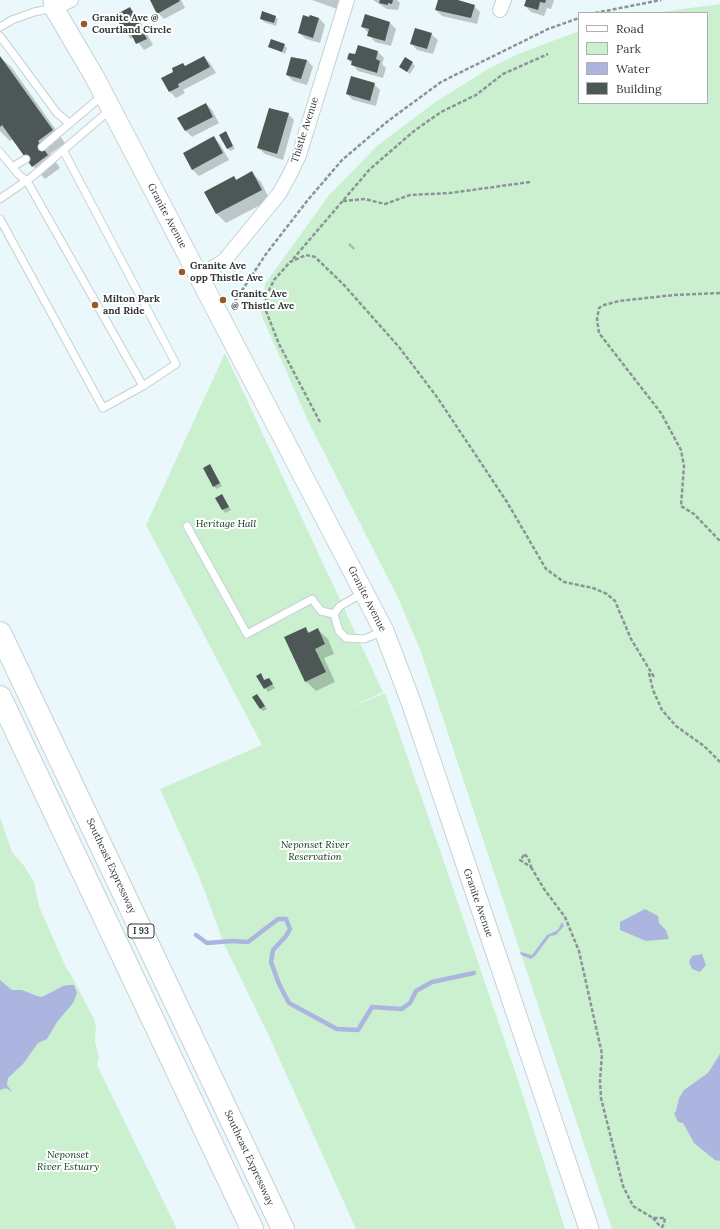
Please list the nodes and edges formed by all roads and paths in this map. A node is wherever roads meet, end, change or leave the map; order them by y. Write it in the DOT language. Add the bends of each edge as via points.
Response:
graph roads {
  1 [pos="347,0"];
  2 [pos="660,0"];
  3 [pos="55,2"];
  4 [pos="599,12"];
  5 [pos="578,18"];
  6 [pos="0,27"];
  7 [pos="0,36"];
  8 [pos="548,54"];
  9 [pos="107,102"];
  10 [pos="69,123"];
  11 [pos="42,147"];
  12 [pos="63,150"];
  13 [pos="0,152"];
  14 [pos="26,159"];
  15 [pos="12,167"];
  16 [pos="27,181"];
  17 [pos="530,182"];
  18 [pos="0,199"];
  19 [pos="343,201"];
  20 [pos="0,219"];
  21 [pos="290,262"];
  22 [pos="199,276"];
  23 [pos="720,293"];
  24 [pos="236,301"];
  25 [pos="143,386"];
  26 [pos="320,422"];
  27 [pos="187,526"];
  28 [pos="720,541"];
  29 [pos="365,592"];
  30 [pos="334,614"];
  31 [pos="384,631"];
  32 [pos="0,633"];
  33 [pos="0,660"];
  34 [pos="649,671"];
  35 [pos="654,678"];
  36 [pos="0,697"];
  37 [pos="0,729"];
  38 [pos="720,762"];
  39 [pos="531,867"];
  40 [pos="653,1218"];
  41 [pos="236,1229"];
  42 [pos="252,1229"];
  43 [pos="270,1229"];
  44 [pos="283,1229"];
  45 [pos="589,1229"];
  1 -- 22 [label="street, Thistle Avenue" via="299,154 290,174 279,194 224,262"];
  2 -- 4 [label="path"];
  3 -- 6 [label="lane"];
  3 -- 9 [label="main road, Granite Avenue"];
  5 -- 24 [label="path" via="548,29 441,82 388,121 342,160 307,201 266,254"];
  7 -- 10 [label="lane" via="57,113"];
  8 -- 19 [label="path" via="503,74 476,95 441,112 414,131 370,169"];
  9 -- 10 [label="lane"];
  9 -- 12 [label="lane"];
  9 -- 22 [label="main road, Granite Avenue"];
  10 -- 11 [label="lane"];
  12 -- 16 [label="lane"];
  12 -- 25 [label="lane" via="176,364"];
  13 -- 15 [label="lane"];
  14 -- 15 [label="lane"];
  15 -- 16 [label="lane"];
  16 -- 18 [label="lane"];
  16 -- 25 [label="lane"];
  17 -- 19 [label="path" via="450,193 410,195 385,204 365,199"];
  19 -- 21 [label="path"];
  20 -- 25 [label="lane" via="103,408"];
  21 -- 26 [label="path" via="270,286 266,297 266,311 279,344"];
  21 -- 34 [label="path" via="306,256 315,257 386,330 437,397 506,502 546,569 564,582 592,588 615,600 631,639"];
  22 -- 29 [label="main road, Granite Avenue"];
  23 -- 28 [label="path" via="674,294 619,301 600,308 597,320 600,333 661,413 680,450 684,466 681,506 694,514"];
  27 -- 30 [label="lane" via="247,634 312,599 321,611"];
  29 -- 30 [label="lane" via="340,606"];
  29 -- 31 [label="main road, Granite Avenue"];
  30 -- 31 [label="lane" via="339,631 346,638 364,639"];
  31 -- 45 [label="main road, Granite Avenue" via="413,709"];
  32 -- 44 [label="highway, Southeast Expressway / I 93"];
  33 -- 43 [label="highway, I 93"];
  34 -- 35 [label="path"];
  34 -- 38 [label="path" via="653,690 662,710 676,726 704,746"];
  36 -- 42 [label="highway, I 93"];
  37 -- 41 [label="highway"];
  39 -- 39 [label="path" via="529,860 525,854 520,860"];
  39 -- 40 [label="path" via="565,917 579,951 602,1054 601,1098 623,1186 633,1206"];
  40 -- 40 [label="path" via="665,1218 662,1227 660,1226"];
}
